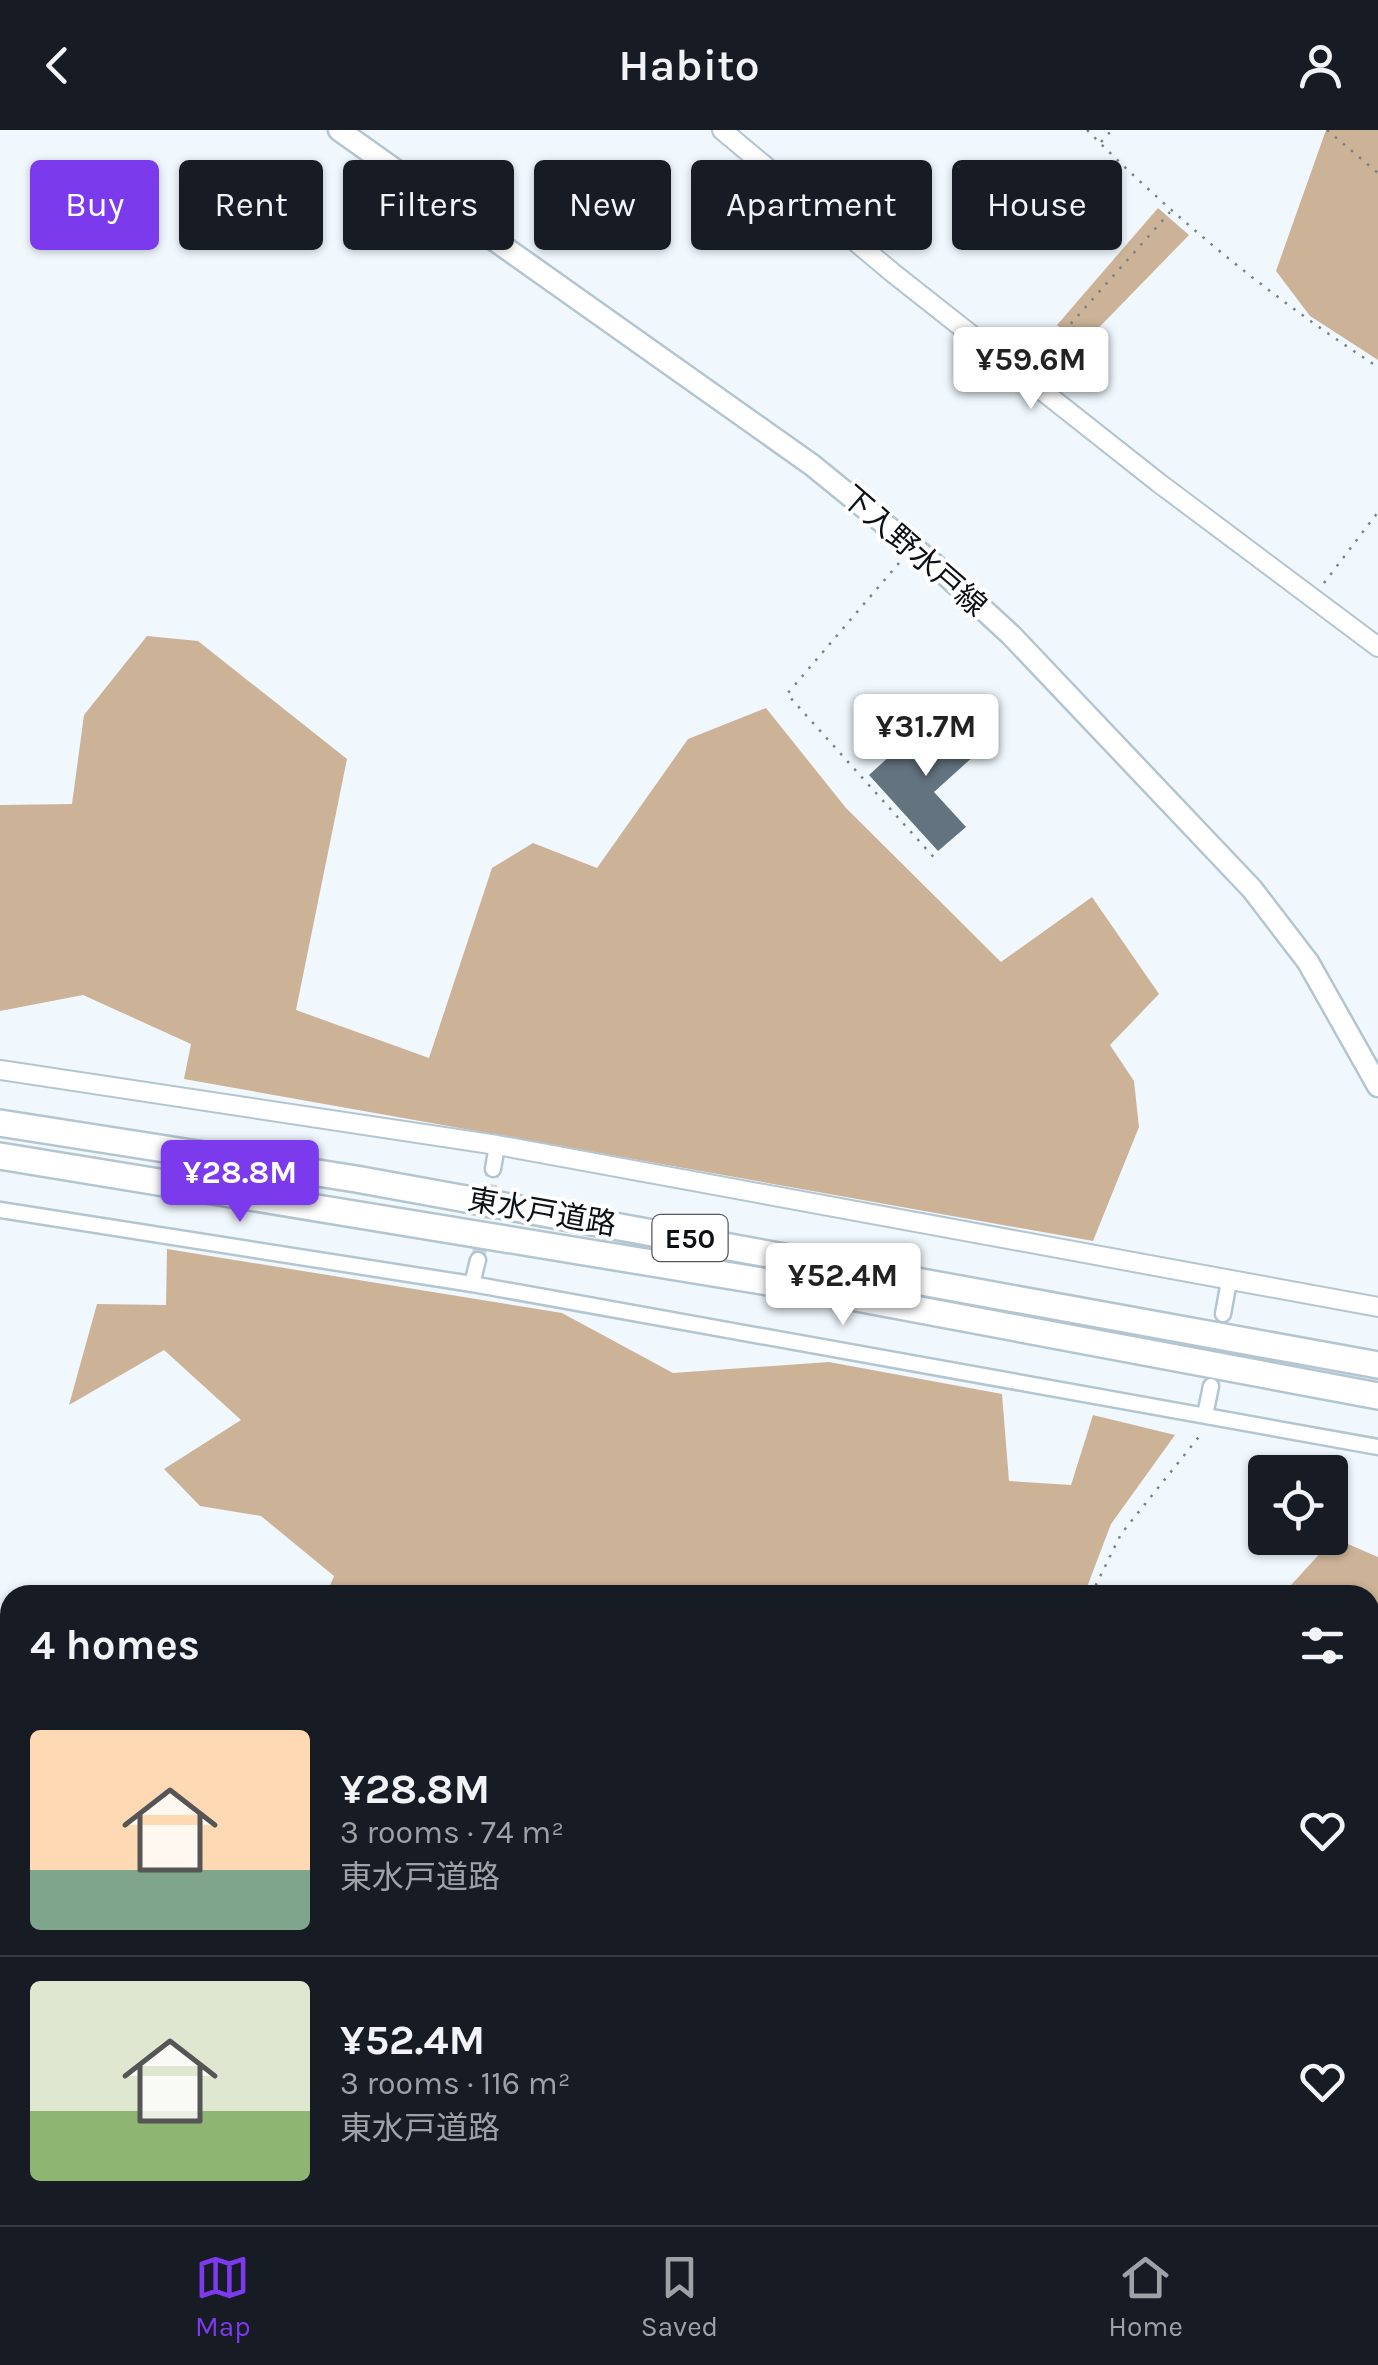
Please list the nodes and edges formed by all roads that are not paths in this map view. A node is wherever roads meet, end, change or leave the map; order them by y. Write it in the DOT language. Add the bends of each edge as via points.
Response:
graph roads {
  1 [pos="339,130"];
  2 [pos="722,130"];
  3 [pos="1378,647"];
  4 [pos="0,1070"];
  5 [pos="1378,1086"];
  6 [pos="0,1124"];
  7 [pos="497,1145"];
  8 [pos="0,1156"];
  9 [pos="493,1169"];
  10 [pos="0,1210"];
  11 [pos="478,1260"];
  12 [pos="1229,1281"];
  13 [pos="472,1284"];
  14 [pos="1378,1308"];
  15 [pos="1223,1314"];
  16 [pos="1378,1365"];
  17 [pos="1211,1386"];
  18 [pos="1378,1396"];
  19 [pos="1205,1415"];
  20 [pos="1378,1447"];
  1 -- 5 [label="main road, 下入野水戸線" via="812,465 1011,635 1252,888 1308,962"];
  2 -- 3 [label="street" via="1024,377"];
  4 -- 7 [label="street"];
  6 -- 16 [label="highway, 東水戸道路 / E50" via="356,1179"];
  7 -- 9 [label="street"];
  7 -- 12 [label="street"];
  8 -- 18 [label="highway, 東水戸道路 / E50" via="798,1287"];
  10 -- 13 [label="street"];
  11 -- 13 [label="street"];
  12 -- 14 [label="street"];
  12 -- 15 [label="street"];
  13 -- 19 [label="street"];
  17 -- 19 [label="street"];
  19 -- 20 [label="street"];
}
